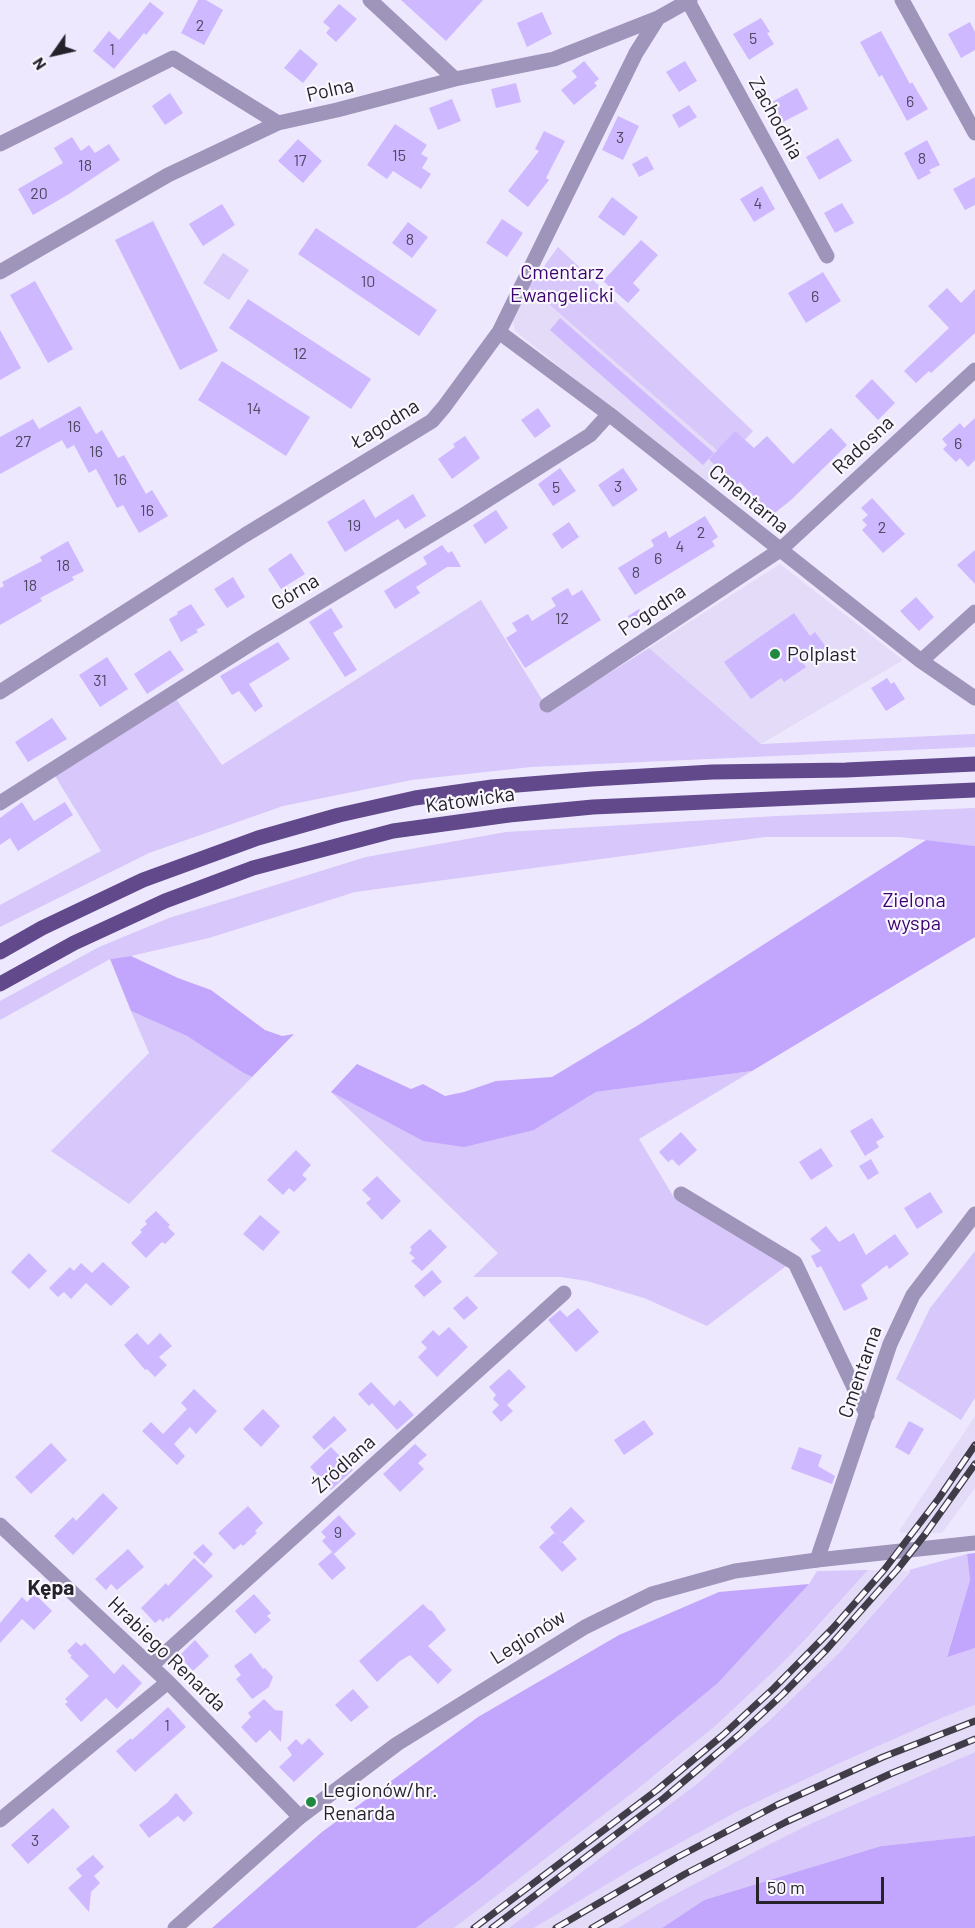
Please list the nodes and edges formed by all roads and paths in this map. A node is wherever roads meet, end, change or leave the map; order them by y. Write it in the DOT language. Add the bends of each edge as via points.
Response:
graph roads {
  1 [pos="370,0"];
  2 [pos="689,0"];
  3 [pos="902,0"];
  4 [pos="657,18"];
  5 [pos="455,79"];
  6 [pos="278,123"];
  7 [pos="975,134"];
  8 [pos="0,144"];
  9 [pos="827,256"];
  10 [pos="0,272"];
  11 [pos="499,332"];
  12 [pos="975,370"];
  13 [pos="609,414"];
  14 [pos="780,550"];
  15 [pos="975,612"];
  16 [pos="921,661"];
  17 [pos="0,692"];
  18 [pos="975,698"];
  19 [pos="547,705"];
  20 [pos="975,764"];
  21 [pos="975,790"];
  22 [pos="0,803"];
  23 [pos="0,952"];
  24 [pos="0,984"];
  25 [pos="681,1194"];
  26 [pos="975,1214"];
  27 [pos="564,1293"];
  28 [pos="867,1416"];
  29 [pos="0,1525"];
  30 [pos="975,1544"];
  31 [pos="817,1560"];
  32 [pos="151,1666"];
  33 [pos="168,1682"];
  34 [pos="300,1817"];
  35 [pos="0,1820"];
  36 [pos="175,1928"];
  1 -- 5 [label="street"];
  2 -- 4 [label="street, Polna"];
  2 -- 9 [label="street, Zachodnia"];
  3 -- 7 [label="street"];
  4 -- 5 [label="street, Polna" via="554,59"];
  4 -- 11 [label="street, Łagodna" via="636,53"];
  5 -- 6 [label="street, Polna"];
  6 -- 8 [label="street" via="173,58"];
  6 -- 10 [label="street, Polna" via="168,175"];
  11 -- 13 [label="street, Cmentarna"];
  11 -- 17 [label="street, Łagodna" via="432,421"];
  12 -- 14 [label="street, Radosna"];
  13 -- 14 [label="street, Cmentarna"];
  13 -- 22 [label="street, Górna" via="590,435"];
  14 -- 16 [label="street, Cmentarna"];
  14 -- 19 [label="street, Pogodna"];
  15 -- 16 [label="street"];
  16 -- 18 [label="street, Cmentarna"];
  20 -- 23 [label="main road, Katowicka" via="604,778 416,798 258,838 143,880"];
  21 -- 24 [label="main road, Katowicka" via="593,807 393,831 253,868 165,901 74,943"];
  25 -- 28 [label="street" via="795,1263"];
  26 -- 28 [label="street, Cmentarna" via="913,1295 890,1344"];
  27 -- 32 [label="street, Źródlana"];
  28 -- 31 [label="street, Cmentarna"];
  29 -- 32 [label="street, Hrabiego Renarda"];
  30 -- 31 [label="street, Legionów"];
  31 -- 34 [label="street, Legionów" via="735,1571 652,1594 585,1626 397,1744"];
  32 -- 33 [label="street, Hrabiego Renarda"];
  33 -- 34 [label="street, Hrabiego Renarda"];
  33 -- 35 [label="street"];
  34 -- 36 [label="street, Legionów"];
}
